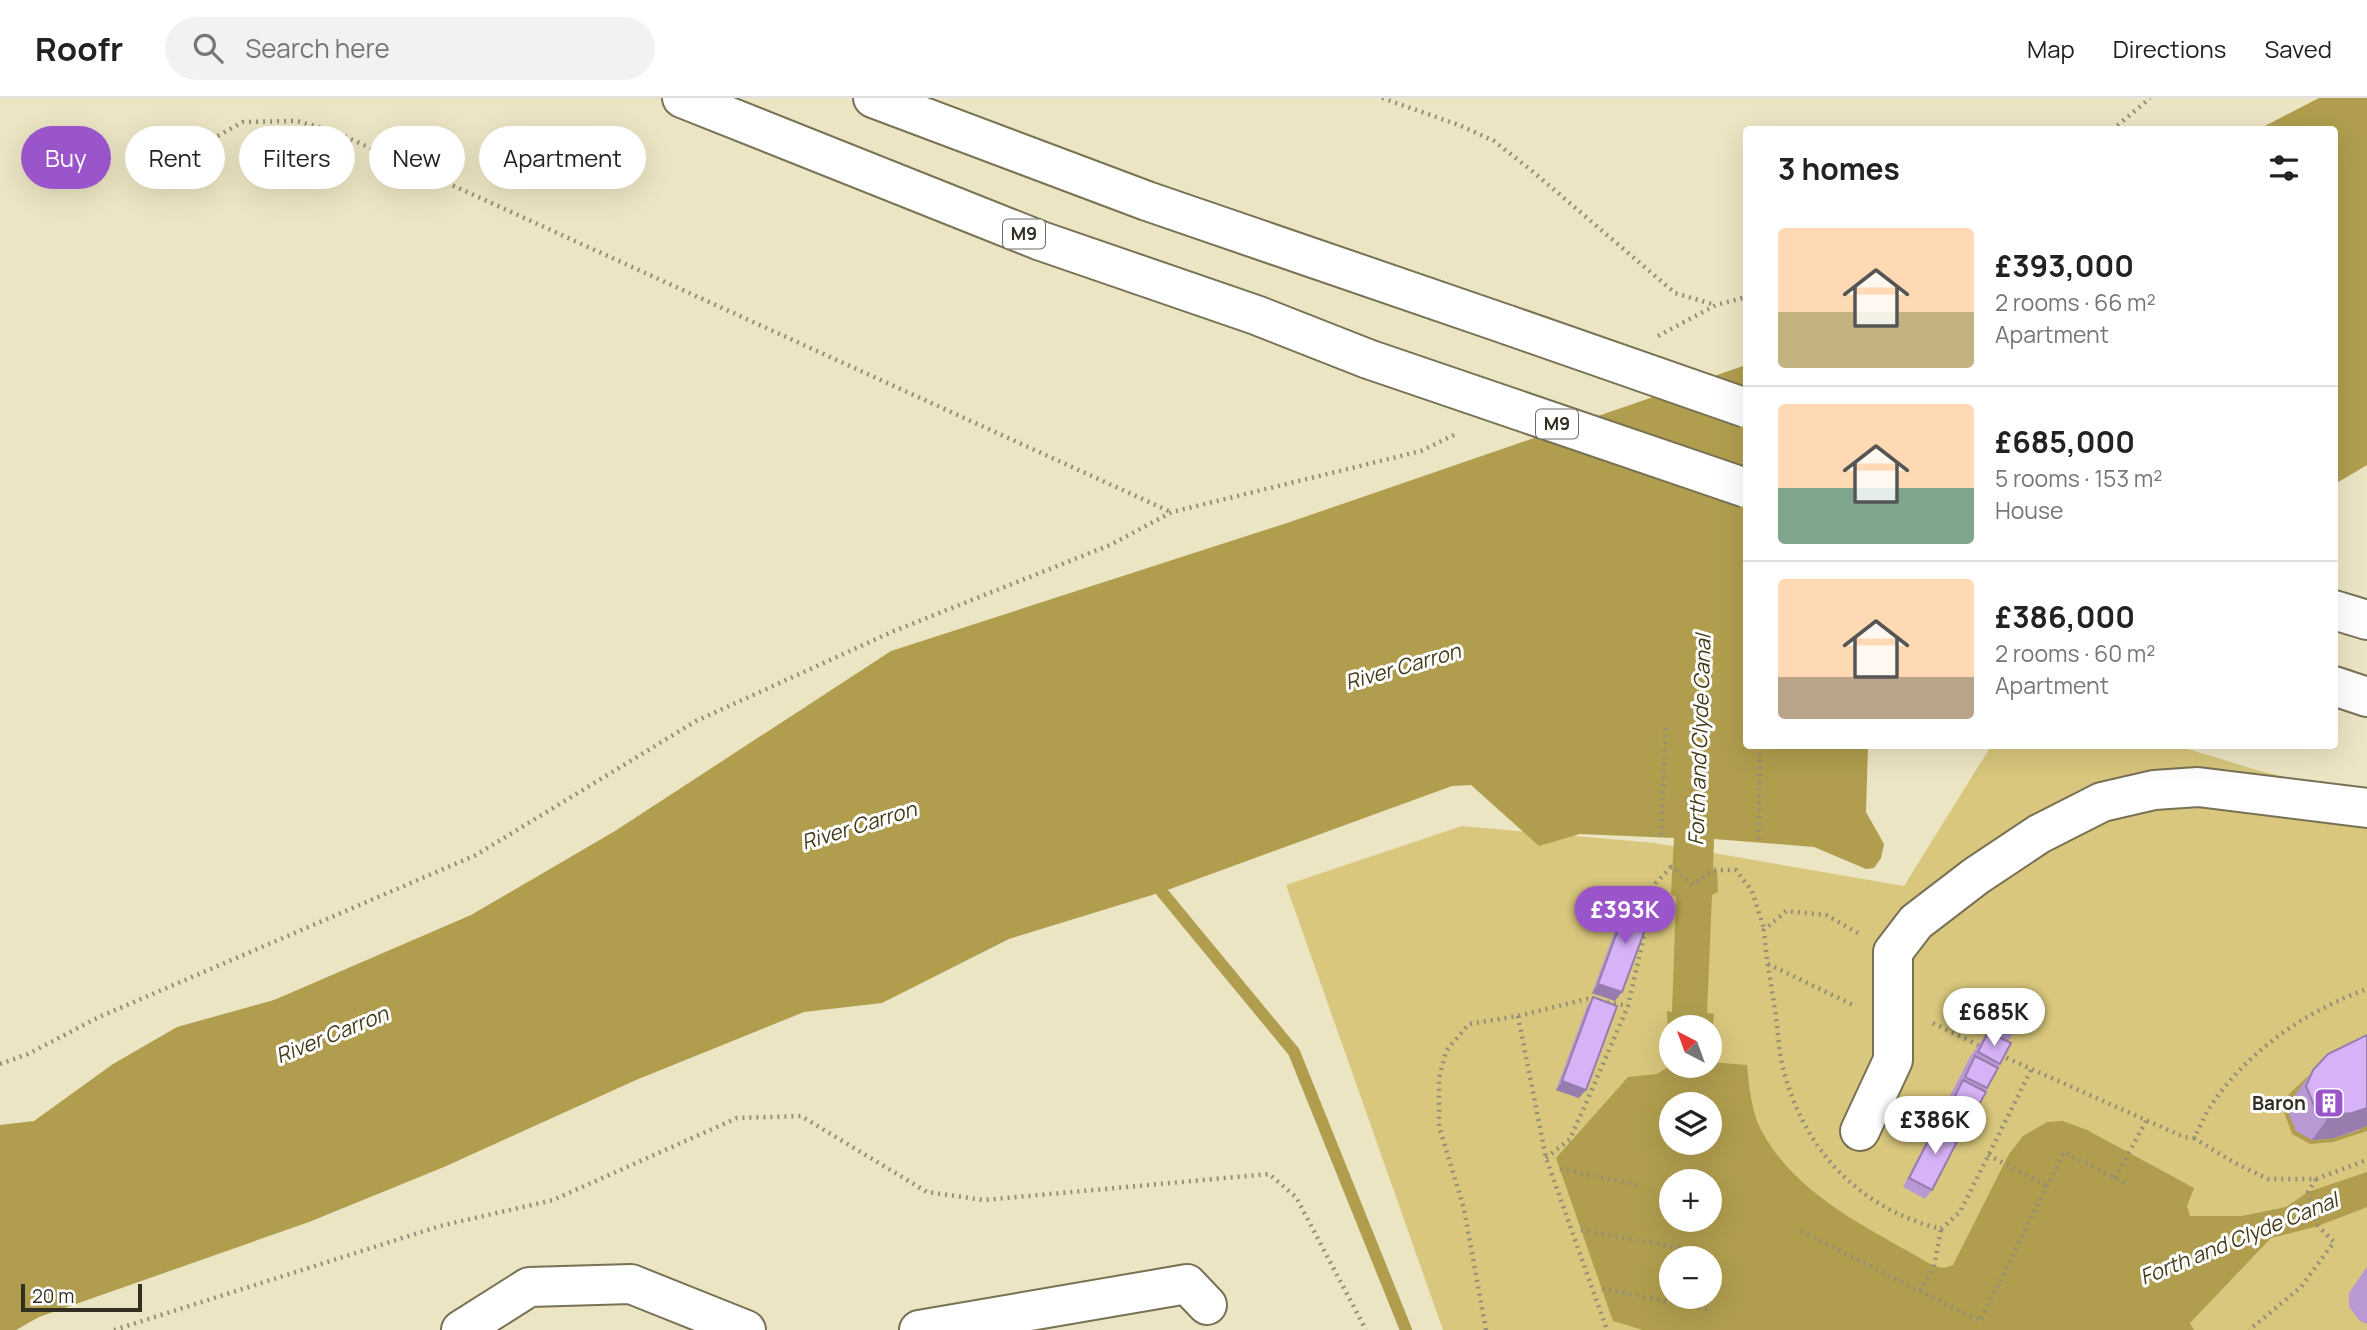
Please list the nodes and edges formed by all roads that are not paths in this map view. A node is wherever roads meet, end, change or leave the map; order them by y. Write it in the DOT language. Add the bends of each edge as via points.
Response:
graph roads {
  1 [pos="682,98"];
  2 [pos="873,98"];
  3 [pos="1743,407"];
  4 [pos="1743,487"];
  5 [pos="2338,611"];
  6 [pos="2367,620"];
  7 [pos="2338,688"];
  8 [pos="2367,697"];
  9 [pos="2367,808"];
  10 [pos="1860,1130"];
  11 [pos="1207,1305"];
  12 [pos="461,1330"];
  13 [pos="746,1330"];
  14 [pos="919,1330"];
  1 -- 4 [label="main road, M9, bridge" via="1041,241"];
  2 -- 3 [label="main road, bridge" via="1147,201"];
  5 -- 6 [label="main road"];
  7 -- 8 [label="main road"];
  9 -- 10 [label="main road" via="2198,787 2154,790 2102,802 2039,834 1916,922 1893,952 1893,1060"];
  11 -- 14 [label="main road" via="1187,1284"];
  12 -- 13 [label="main road" via="529,1287 631,1284"];
}
